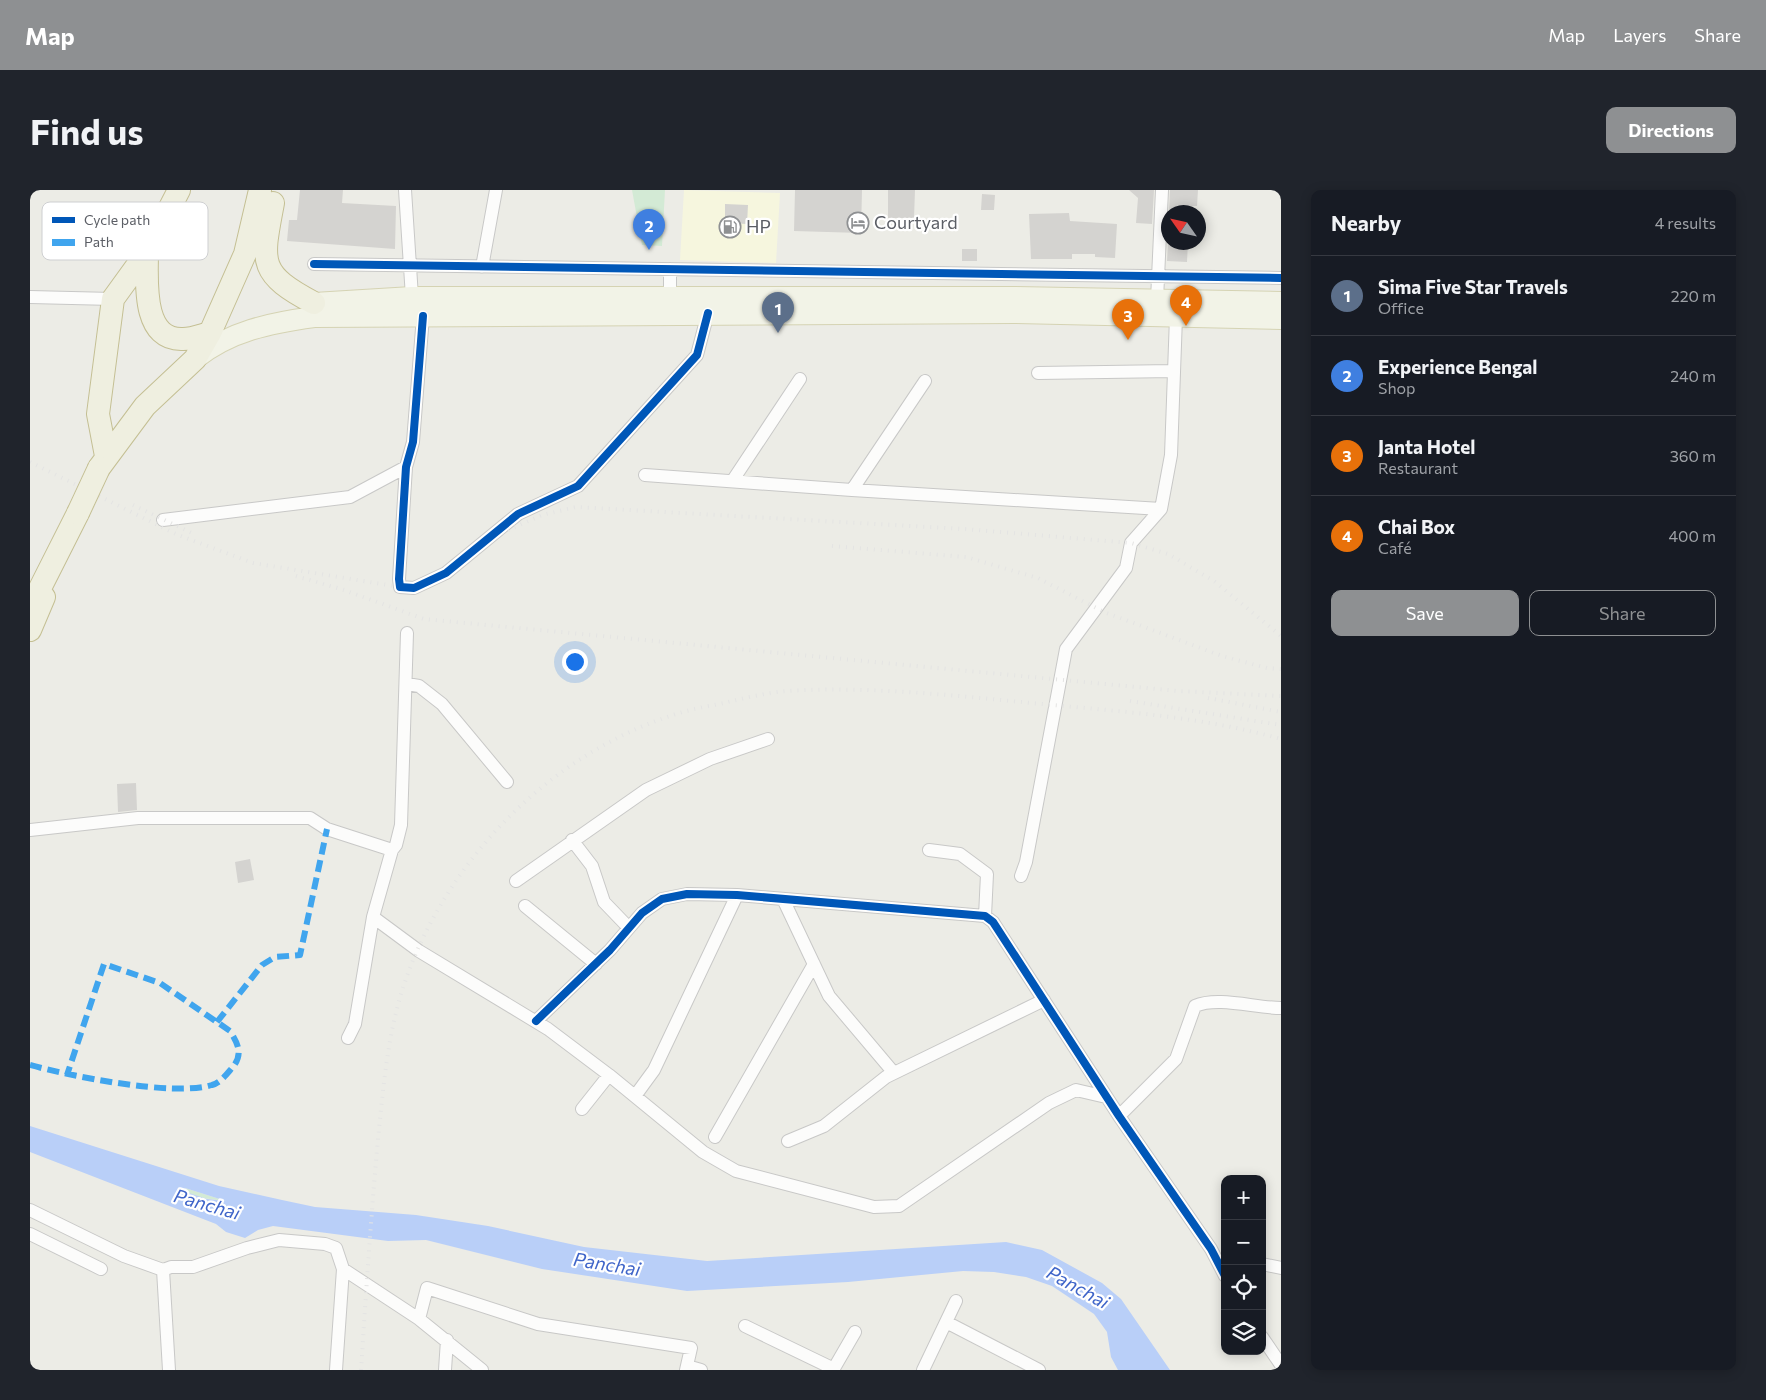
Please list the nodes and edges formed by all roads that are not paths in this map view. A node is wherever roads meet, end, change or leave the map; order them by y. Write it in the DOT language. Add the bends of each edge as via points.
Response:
graph roads {
  1 [pos="179,190"];
  2 [pos="260,190"];
  3 [pos="275,190"];
  4 [pos="405,190"];
  5 [pos="496,190"];
  6 [pos="1162,190"];
  7 [pos="173,202"];
  8 [pos="141,260"];
  9 [pos="147,260"];
  10 [pos="314,264"];
  11 [pos="410,266"];
  12 [pos="482,267"];
  13 [pos="670,270"];
  14 [pos="1158,276"];
  15 [pos="1281,278"];
  16 [pos="30,297"];
  17 [pos="412,298"];
  18 [pos="112,299"];
  19 [pos="1281,302"];
  20 [pos="314,303"];
  21 [pos="670,305"];
  22 [pos="1163,311"];
  23 [pos="708,313"];
  24 [pos="423,316"];
  25 [pos="1281,319"];
  26 [pos="214,327"];
  27 [pos="195,359"];
  28 [pos="1172,371"];
  29 [pos="1038,372"];
  30 [pos="800,378"];
  31 [pos="926,380"];
  32 [pos="103,462"];
  33 [pos="406,467"];
  34 [pos="645,475"];
  35 [pos="733,480"];
  36 [pos="852,490"];
  37 [pos="1161,508"];
  38 [pos="163,520"];
  39 [pos="61,546"];
  40 [pos="30,608"];
  41 [pos="30,630"];
  42 [pos="407,632"];
  43 [pos="407,684"];
  44 [pos="768,739"];
  45 [pos="508,782"];
  46 [pos="30,830"];
  47 [pos="572,840"];
  48 [pos="392,850"];
  49 [pos="929,850"];
  50 [pos="1021,876"];
  51 [pos="516,881"];
  52 [pos="737,895"];
  53 [pos="783,899"];
  54 [pos="525,906"];
  55 [pos="985,916"];
  56 [pos="373,917"];
  57 [pos="629,928"];
  58 [pos="596,964"];
  59 [pos="814,964"];
  60 [pos="1044,1000"];
  61 [pos="1281,1008"];
  62 [pos="536,1021"];
  63 [pos="348,1038"];
  64 [pos="894,1073"];
  65 [pos="609,1075"];
  66 [pos="635,1096"];
  67 [pos="1106,1097"];
  68 [pos="582,1109"];
  69 [pos="1119,1116"];
  70 [pos="715,1137"];
  71 [pos="788,1141"];
  72 [pos="30,1210"];
  73 [pos="30,1234"];
  74 [pos="1211,1249"];
  75 [pos="1221,1252"];
  76 [pos="1266,1265"];
  77 [pos="1221,1268"];
  78 [pos="1281,1268"];
  79 [pos="101,1269"];
  80 [pos="343,1269"];
  81 [pos="163,1270"];
  82 [pos="956,1301"];
  83 [pos="419,1319"];
  84 [pos="948,1323"];
  85 [pos="745,1326"];
  86 [pos="855,1332"];
  87 [pos="447,1340"];
  88 [pos="1266,1343"];
  89 [pos="1281,1365"];
  90 [pos="687,1368"];
  91 [pos="169,1370"];
  92 [pos="336,1370"];
  93 [pos="445,1370"];
  94 [pos="482,1370"];
  95 [pos="701,1370"];
  96 [pos="833,1370"];
  97 [pos="923,1370"];
  98 [pos="1039,1370"];
  1 -- 7 [label="highway"];
  2 -- 26 [label="highway" via="245,254"];
  3 -- 20 [label="highway" via="266,260 272,275 288,289"];
  4 -- 11 [label="street"];
  5 -- 12 [label="street"];
  6 -- 14 [label="street"];
  8 -- 18 [label="highway"];
  9 -- 26 [label="highway" via="148,300 156,326 169,337 183,339"];
  10 -- 11 [label="street"];
  11 -- 12 [label="street"];
  11 -- 17 [label="street"];
  12 -- 13 [label="street"];
  13 -- 14 [label="street"];
  13 -- 21 [label="street"];
  14 -- 15 [label="street"];
  14 -- 22 [label="street"];
  16 -- 18 [label="street"];
  17 -- 20 [label="main road"];
  17 -- 21 [label="main road"];
  18 -- 32 [label="highway" via="98,414"];
  19 -- 22 [label="main road"];
  21 -- 22 [label="main road" via="1014,297"];
  21 -- 23 [label="main road"];
  21 -- 24 [label="main road"];
  22 -- 23 [label="main road"];
  22 -- 25 [label="main road"];
  22 -- 28 [label="street"];
  23 -- 33 [label="street" via="697,355 578,486 518,514 446,573 414,588 400,587 399,579"];
  24 -- 27 [label="main road" via="314,317 284,321 238,332"];
  24 -- 33 [label="street" via="413,442"];
  26 -- 27 [label="highway"];
  27 -- 32 [label="highway" via="164,386 130,423"];
  28 -- 29 [label="street"];
  28 -- 37 [label="street" via="1171,455"];
  30 -- 35 [label="street"];
  31 -- 36 [label="street"];
  32 -- 39 [label="highway, bridge"];
  33 -- 38 [label="street" via="350,497"];
  34 -- 35 [label="street"];
  35 -- 36 [label="street"];
  36 -- 37 [label="street"];
  37 -- 50 [label="street" via="1131,543 1126,568 1066,648"];
  39 -- 40 [label="highway"];
  39 -- 41 [label="highway"];
  42 -- 43 [label="street"];
  43 -- 45 [label="street" via="419,686 442,704"];
  43 -- 48 [label="street" via="401,826"];
  44 -- 47 [label="street" via="710,759 646,790"];
  46 -- 48 [label="street" via="138,818 310,818 327,829"];
  47 -- 51 [label="street"];
  47 -- 57 [label="street" via="592,866 604,902"];
  48 -- 56 [label="street"];
  49 -- 55 [label="street" via="960,854 987,874"];
  52 -- 53 [label="street"];
  52 -- 57 [label="street" via="687,894 662,899 642,913"];
  52 -- 66 [label="street" via="654,1070"];
  53 -- 55 [label="street"];
  53 -- 59 [label="street"];
  54 -- 58 [label="street"];
  55 -- 60 [label="street" via="993,922"];
  56 -- 62 [label="street" via="419,951"];
  56 -- 63 [label="street" via="355,1024"];
  57 -- 58 [label="street"];
  58 -- 62 [label="street"];
  59 -- 64 [label="street" via="829,996"];
  59 -- 70 [label="street"];
  60 -- 64 [label="street"];
  60 -- 67 [label="street"];
  61 -- 69 [label="street" via="1208,1001 1196,1006 1176,1059"];
  62 -- 65 [label="street"];
  64 -- 71 [label="street" via="824,1126"];
  65 -- 66 [label="street"];
  65 -- 68 [label="street"];
  66 -- 67 [label="street" via="703,1152 736,1171 874,1207 899,1206 1050,1103 1076,1090"];
  67 -- 69 [label="street"];
  69 -- 74 [label="street"];
  72 -- 81 [label="street" via="124,1256"];
  73 -- 79 [label="street"];
  74 -- 75 [label="street"];
  74 -- 77 [label="street"];
  76 -- 78 [label="street"];
  80 -- 81 [label="street" via="336,1248 279,1240 193,1267"];
  80 -- 83 [label="street"];
  80 -- 92 [label="street"];
  81 -- 91 [label="street"];
  82 -- 84 [label="street"];
  83 -- 87 [label="street"];
  83 -- 90 [label="street" via="427,1288 538,1324 691,1348"];
  84 -- 97 [label="street"];
  84 -- 98 [label="street"];
  85 -- 96 [label="street"];
  86 -- 96 [label="street"];
  87 -- 93 [label="street"];
  87 -- 94 [label="street"];
  88 -- 89 [label="street"];
  90 -- 95 [label="street"];
}
